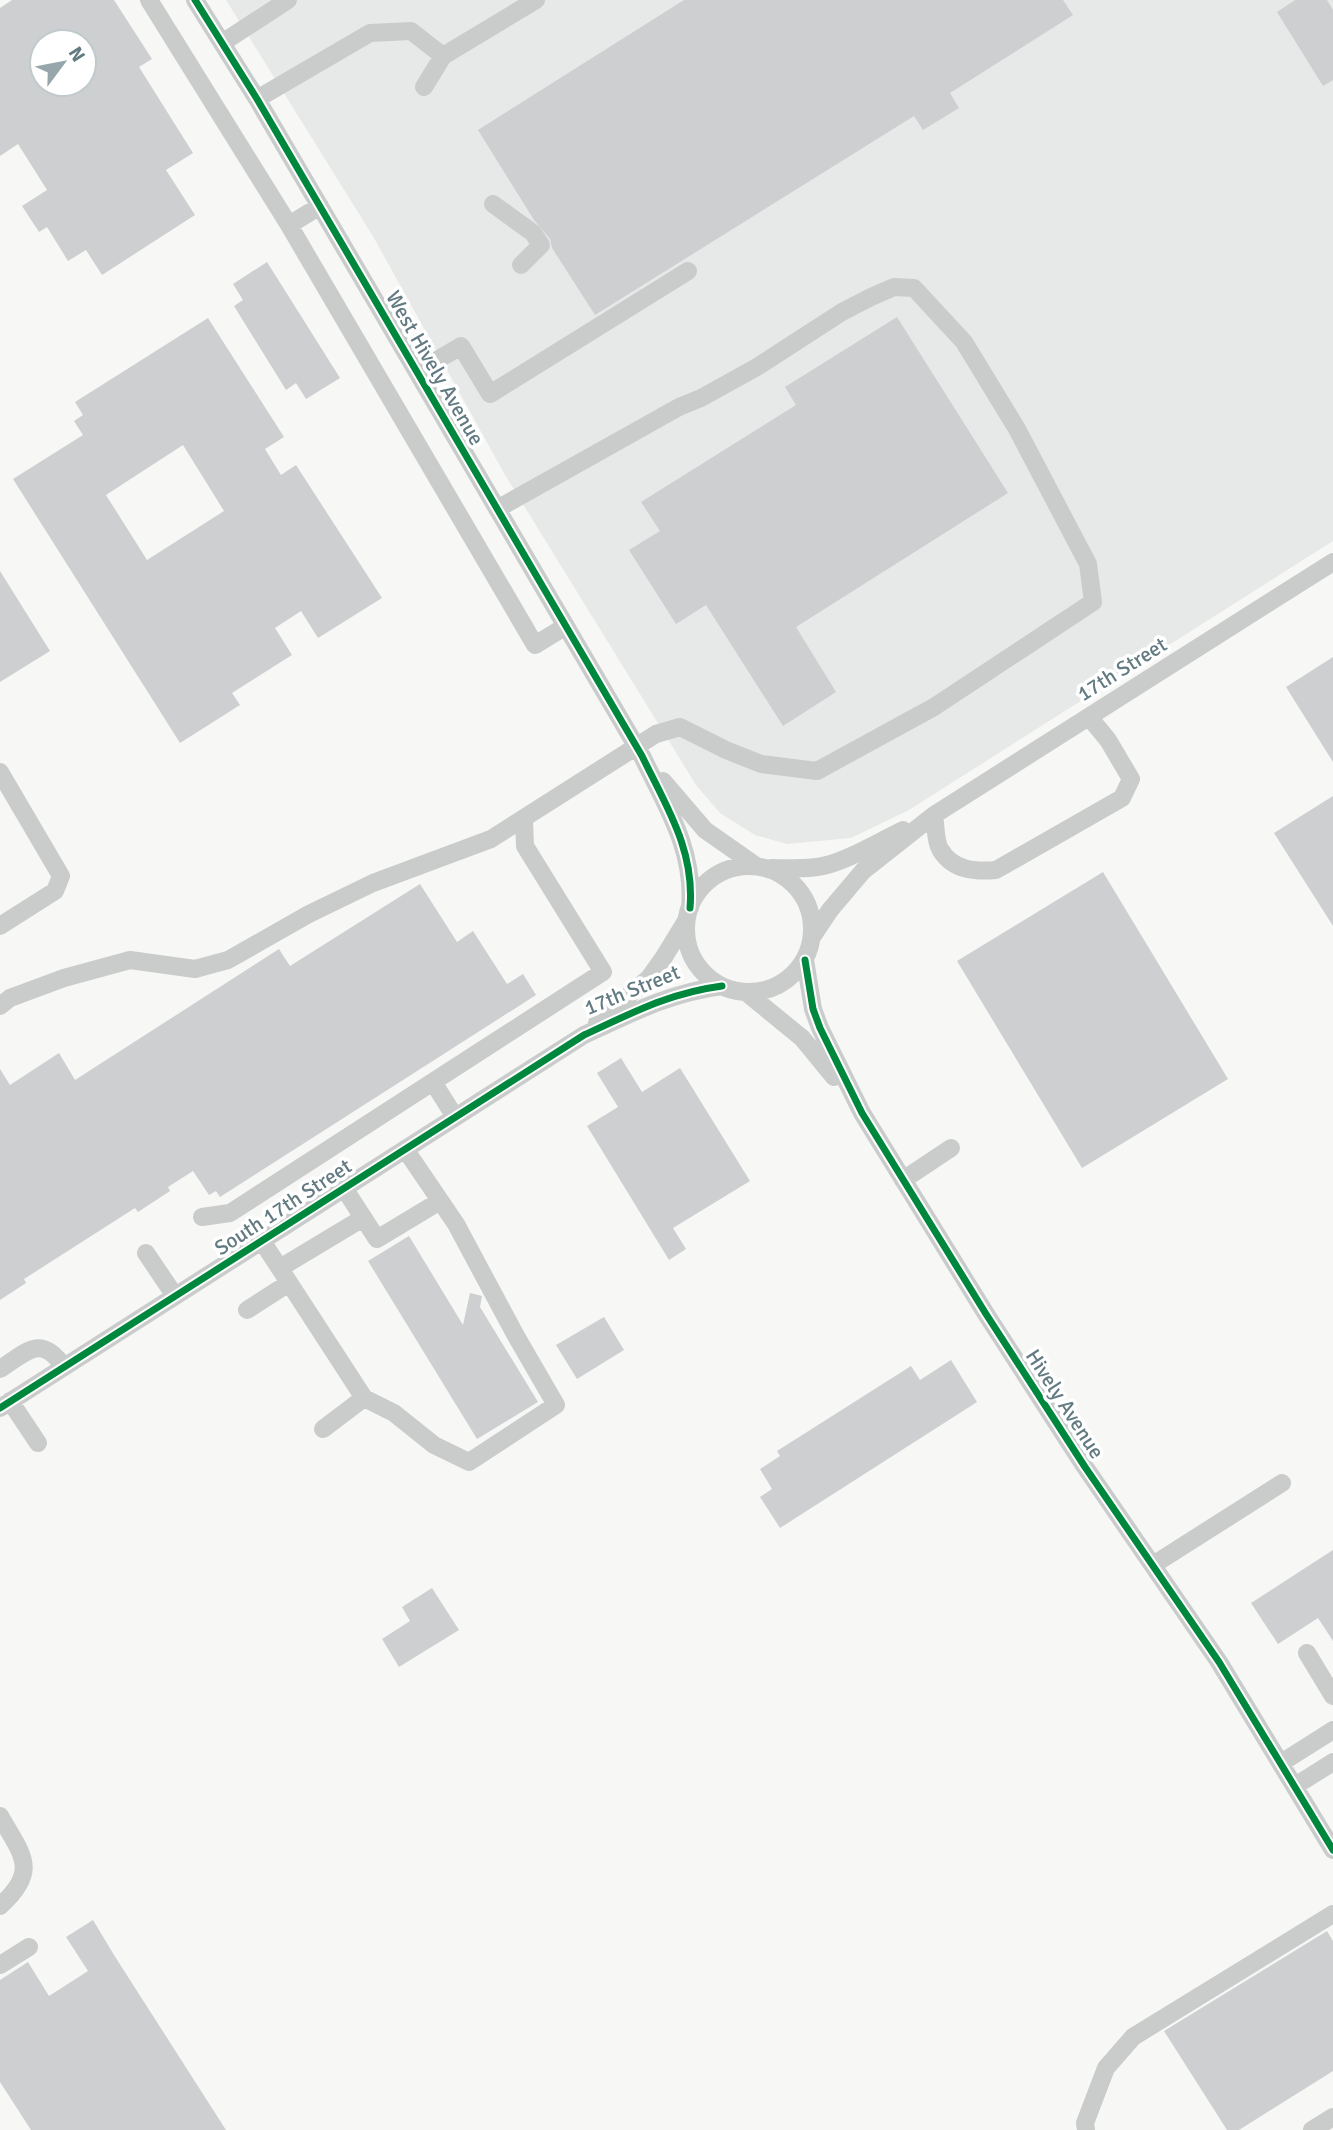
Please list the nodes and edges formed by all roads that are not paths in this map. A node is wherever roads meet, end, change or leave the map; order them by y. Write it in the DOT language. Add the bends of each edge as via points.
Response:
graph roads {
  1 [pos="149,0"];
  2 [pos="195,0"];
  3 [pos="288,0"];
  4 [pos="536,0"];
  5 [pos="222,43"];
  6 [pos="443,56"];
  7 [pos="424,87"];
  8 [pos="257,99"];
  9 [pos="493,205"];
  10 [pos="320,206"];
  11 [pos="289,225"];
  12 [pos="521,265"];
  13 [pos="688,271"];
  14 [pos="417,372"];
  15 [pos="497,509"];
  16 [pos="1333,562"];
  17 [pos="566,626"];
  18 [pos="1089,716"];
  19 [pos="639,751"];
  20 [pos="0,772"];
  21 [pos="934,815"];
  22 [pos="524,820"];
  23 [pos="761,867"];
  24 [pos="688,913"];
  25 [pos="0,926"];
  26 [pos="812,937"];
  27 [pos="805,960"];
  28 [pos="722,986"];
  29 [pos="747,993"];
  30 [pos="0,1006"];
  31 [pos="584,1035"];
  32 [pos="433,1082"];
  33 [pos="862,1113"];
  34 [pos="456,1117"];
  35 [pos="951,1148"];
  36 [pos="405,1149"];
  37 [pos="903,1180"];
  38 [pos="344,1188"];
  39 [pos="440,1201"];
  40 [pos="202,1217"];
  41 [pos="363,1218"];
  42 [pos="262,1241"];
  43 [pos="146,1253"];
  44 [pos="284,1275"];
  45 [pos="175,1296"];
  46 [pos="247,1310"];
  47 [pos="64,1367"];
  48 [pos="0,1369"];
  49 [pos="364,1398"];
  50 [pos="5,1405"];
  51 [pos="323,1429"];
  52 [pos="38,1443"];
  53 [pos="1282,1483"];
  54 [pos="1153,1565"];
  55 [pos="1307,1653"];
  56 [pos="1333,1696"];
  57 [pos="1333,1730"];
  58 [pos="1333,1762"];
  59 [pos="1281,1763"];
  60 [pos="1295,1786"];
  61 [pos="0,1816"];
  62 [pos="1333,1850"];
  63 [pos="0,1906"];
  64 [pos="1333,1914"];
  65 [pos="29,1947"];
  66 [pos="0,1965"];
  67 [pos="1333,2117"];
  68 [pos="1086,2130"];
  69 [pos="1312,2130"];
  1 -- 11 [label="street"];
  2 -- 5 [label="street, West Hively Avenue"];
  3 -- 5 [label="street"];
  4 -- 6 [label="street"];
  5 -- 8 [label="street, West Hively Avenue"];
  6 -- 7 [label="street"];
  6 -- 8 [label="street" via="411,31 370,33"];
  8 -- 10 [label="street, West Hively Avenue"];
  9 -- 12 [label="street" via="533,233 541,246"];
  10 -- 11 [label="street"];
  10 -- 14 [label="street, West Hively Avenue"];
  11 -- 17 [label="street" via="535,645"];
  13 -- 14 [label="street" via="490,394 461,346"];
  14 -- 15 [label="street, West Hively Avenue"];
  15 -- 17 [label="street, West Hively Avenue"];
  15 -- 19 [label="street" via="701,398 842,312 894,287 915,288 964,342 1017,429 1088,564 1093,603 934,707 817,771 761,764 680,727 656,734"];
  16 -- 18 [label="street, 17th Street"];
  17 -- 19 [label="street, West Hively Avenue"];
  18 -- 21 [label="street, 17th Street"];
  18 -- 21 [label="street" via="1131,779 1122,798 996,870 975,872 957,866 939,848"];
  19 -- 22 [label="street"];
  19 -- 23 [label="street" via="705,830"];
  19 -- 24 [label="street" via="683,841 690,877"];
  20 -- 25 [label="street" via="61,876 55,891"];
  21 -- 23 [label="street, 17th Street" via="827,865"];
  21 -- 26 [label="street, 17th Street" via="863,872"];
  22 -- 30 [label="street" via="491,839 373,883 228,960 195,969 130,960 64,978"];
  22 -- 32 [label="street" via="525,846 603,972"];
  23 -- 24 [label="street" via="732,868 710,879"];
  23 -- 26 [label="street" via="786,877 801,892 810,912"];
  24 -- 28 [label="street" via="692,956 705,974"];
  24 -- 31 [label="street, 17th Street" via="649,978"];
  26 -- 27 [label="street"];
  27 -- 29 [label="street" via="786,981"];
  27 -- 33 [label="street, Hively Avenue" via="820,1028"];
  28 -- 29 [label="street"];
  28 -- 31 [label="street, 17th Street" via="659,1000"];
  29 -- 33 [label="street, Hively Avenue" via="803,1038"];
  31 -- 34 [label="street, South 17th Street"];
  32 -- 34 [label="street"];
  32 -- 40 [label="street" via="230,1213"];
  33 -- 37 [label="street, Hively Avenue"];
  34 -- 36 [label="street, South 17th Street"];
  35 -- 37 [label="street"];
  36 -- 38 [label="street, South 17th Street"];
  36 -- 39 [label="street"];
  37 -- 54 [label="street, Hively Avenue" via="1078,1456"];
  38 -- 41 [label="street"];
  38 -- 42 [label="street, South 17th Street"];
  39 -- 41 [label="street" via="377,1239"];
  39 -- 49 [label="street" via="556,1405 469,1462"];
  41 -- 44 [label="street"];
  42 -- 44 [label="street"];
  42 -- 45 [label="street, South 17th Street"];
  43 -- 45 [label="street"];
  44 -- 46 [label="street"];
  44 -- 49 [label="street"];
  45 -- 47 [label="street, South 17th Street"];
  47 -- 48 [label="street" via="46,1348 35,1348"];
  47 -- 50 [label="street, South 17th Street"];
  49 -- 51 [label="street"];
  50 -- 52 [label="street"];
  53 -- 54 [label="street"];
  54 -- 59 [label="street, Hively Avenue"];
  55 -- 56 [label="street"];
  57 -- 59 [label="street"];
  58 -- 60 [label="street"];
  59 -- 60 [label="street, Hively Avenue"];
  60 -- 62 [label="street, Hively Avenue"];
  61 -- 63 [label="street" via="24,1859 24,1875"];
  64 -- 68 [label="street" via="1133,2037 1106,2068"];
  65 -- 66 [label="street"];
  67 -- 69 [label="street"];
}
